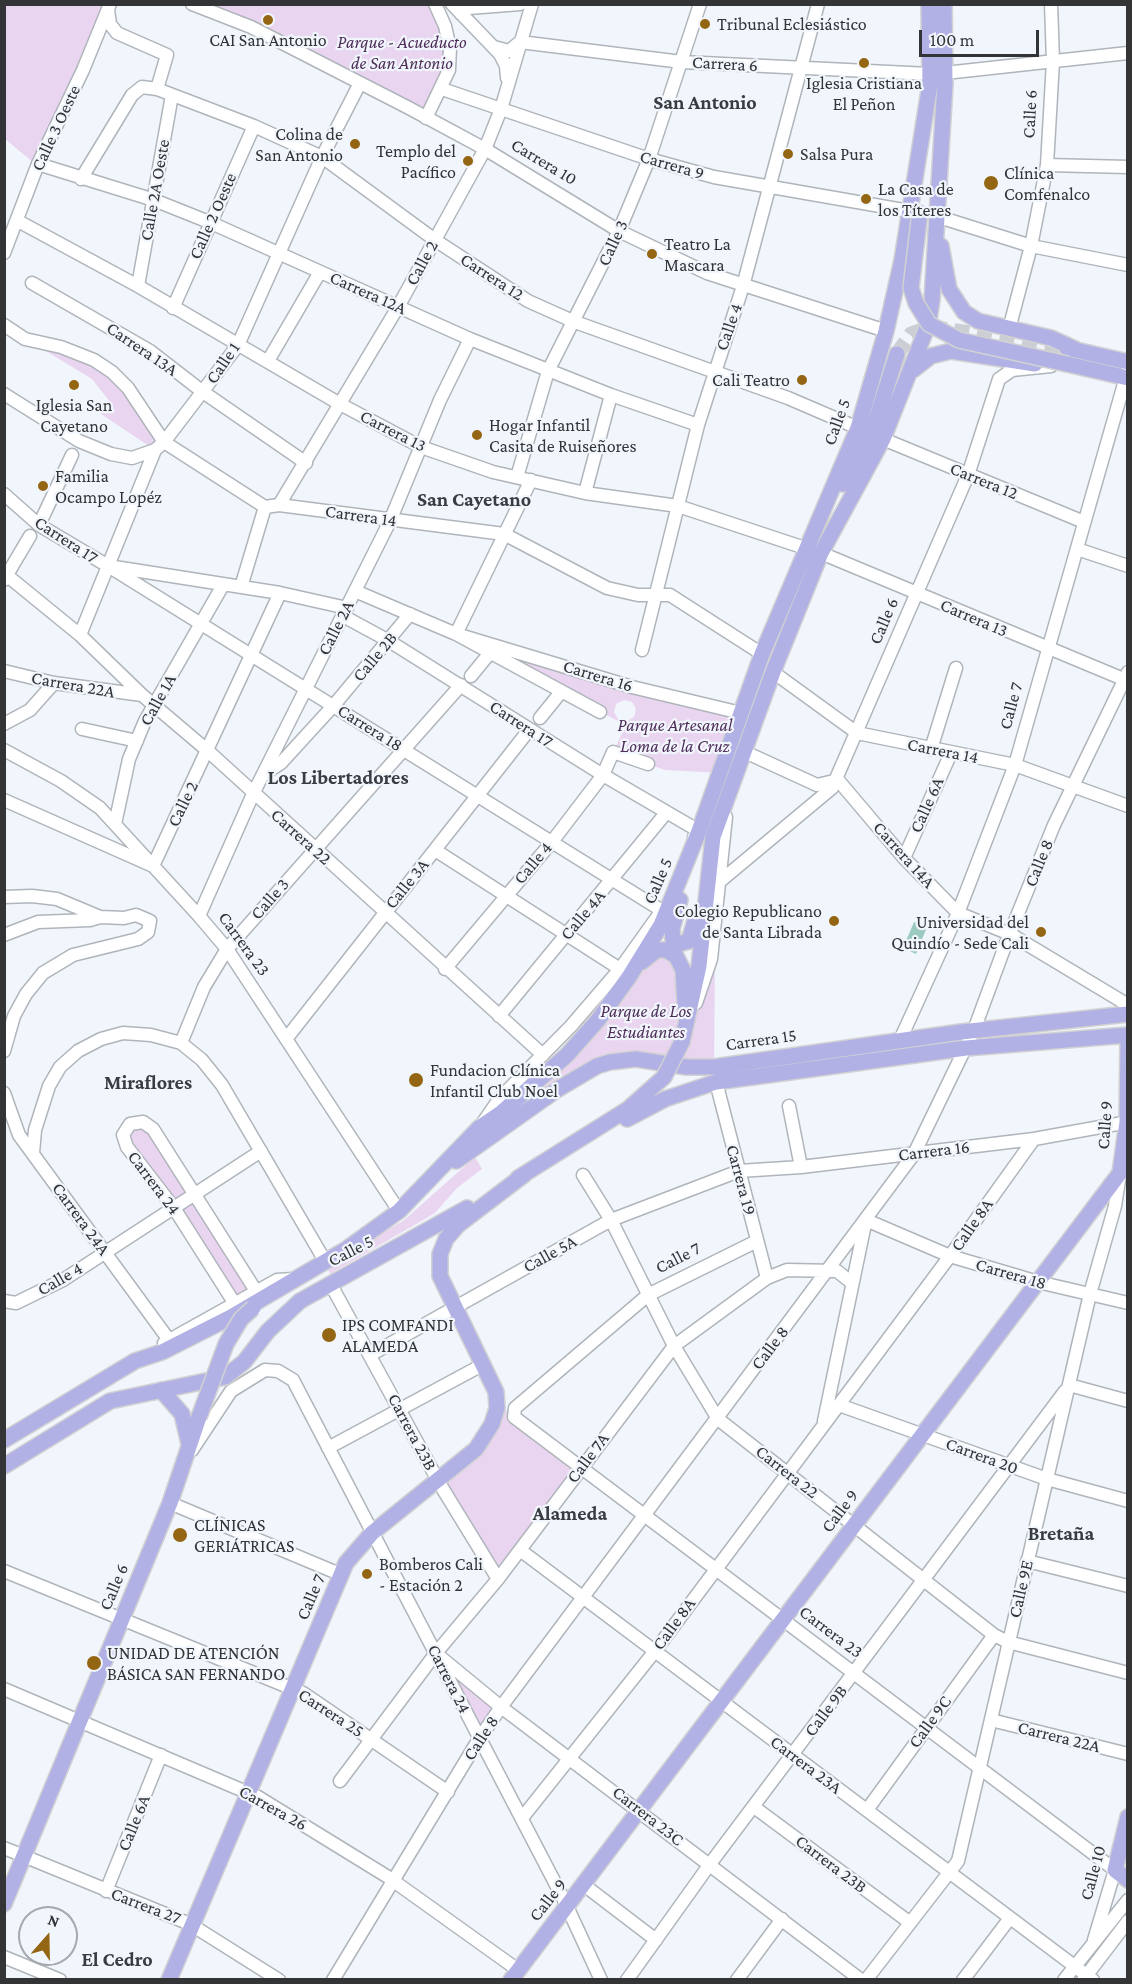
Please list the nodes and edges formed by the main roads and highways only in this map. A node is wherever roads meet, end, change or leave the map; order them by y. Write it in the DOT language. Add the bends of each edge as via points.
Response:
graph roads {
  1 [pos="928,4"];
  2 [pos="946,4"];
  3 [pos="935,77"];
  4 [pos="914,212"];
  5 [pos="936,216"];
  6 [pos="897,354"];
  7 [pos="1128,362"];
  8 [pos="1070,364"];
  9 [pos="909,375"];
  10 [pos="1127,375"];
  11 [pos="814,531"];
  12 [pos="706,834"];
  13 [pos="624,978"];
  14 [pos="1128,1014"];
  15 [pos="686,1025"];
  16 [pos="1128,1035"];
  17 [pos="1128,1040"];
  18 [pos="1127,1122"];
  19 [pos="572,1145"];
  20 [pos="525,1174"];
  21 [pos="433,1175"];
  22 [pos="253,1300"];
  23 [pos="161,1390"];
  24 [pos="4,1440"];
  25 [pos="188,1456"];
  26 [pos="4,1466"];
  27 [pos="1128,1817"];
  28 [pos="1115,1870"];
  29 [pos="1128,1880"];
  30 [pos="4,1904"];
  31 [pos="514,1975"];
  32 [pos="169,1980"];
  1 -- 3 [label="main road, Calle 5"];
  2 -- 3 [label="main road, Calle 5" via="946,40"];
  3 -- 4 [label="main road"];
  3 -- 5 [label="main road, Calle 5"];
  4 -- 8 [label="main road, bridge" via="911,288 929,324 959,340"];
  4 -- 11 [label="main road, Calle 5" via="858,428"];
  5 -- 7 [label="main road" via="948,285 955,302 974,319"];
  5 -- 9 [label="main road, Calle 5" via="932,308"];
  6 -- 11 [label="main road" via="870,434"];
  8 -- 9 [label="main road" via="1051,366 951,351 927,358"];
  8 -- 10 [label="main road"];
  9 -- 12 [label="main road, Calle 5" via="883,439 821,553 772,672 729,795"];
  11 -- 12 [label="main road, Calle 5" via="762,654"];
  12 -- 12 [label="main road" via="672,929 673,940 678,944 692,936"];
  12 -- 13 [label="main road, Calle 5" via="661,925"];
  12 -- 15 [label="main road, Calle 5" via="699,966"];
  13 -- 15 [label="main road" via="652,952 672,952 683,970"];
  13 -- 21 [label="main road, Calle 5" via="598,1020 544,1075 479,1128"];
  14 -- 21 [label="main road, Carrera 15" via="974,1030 714,1067 636,1059 610,1062 558,1089"];
  15 -- 19 [label="main road, Calle 5, bridge" via="657,1085"];
  16 -- 19 [label="main road, Carrera 15" via="966,1048 716,1082 665,1099"];
  17 -- 18 [label="main road, Calle 9"];
  18 -- 31 [label="main road, Calle 9" via="1120,1173"];
  19 -- 20 [label="main road, Calle 5"];
  20 -- 23 [label="main road, Calle 5" via="290,1309 230,1374 211,1382"];
  20 -- 32 [label="main road, Calle 7" via="458,1224 446,1239 439,1267 496,1392 497,1408 486,1436 476,1449 372,1533 353,1554"];
  21 -- 22 [label="main road, Calle 5" via="399,1211 325,1261"];
  22 -- 24 [label="main road, Calle 5" via="206,1331 135,1361"];
  22 -- 25 [label="main road, Calle 6, bridge" via="226,1344"];
  23 -- 25 [label="main road" via="185,1422"];
  23 -- 26 [label="main road, Calle 5" via="110,1401"];
  25 -- 30 [label="main road, Calle 6"];
  27 -- 28 [label="main road, Calle 10"];
  28 -- 29 [label="main road, Carrera 23"];
}
